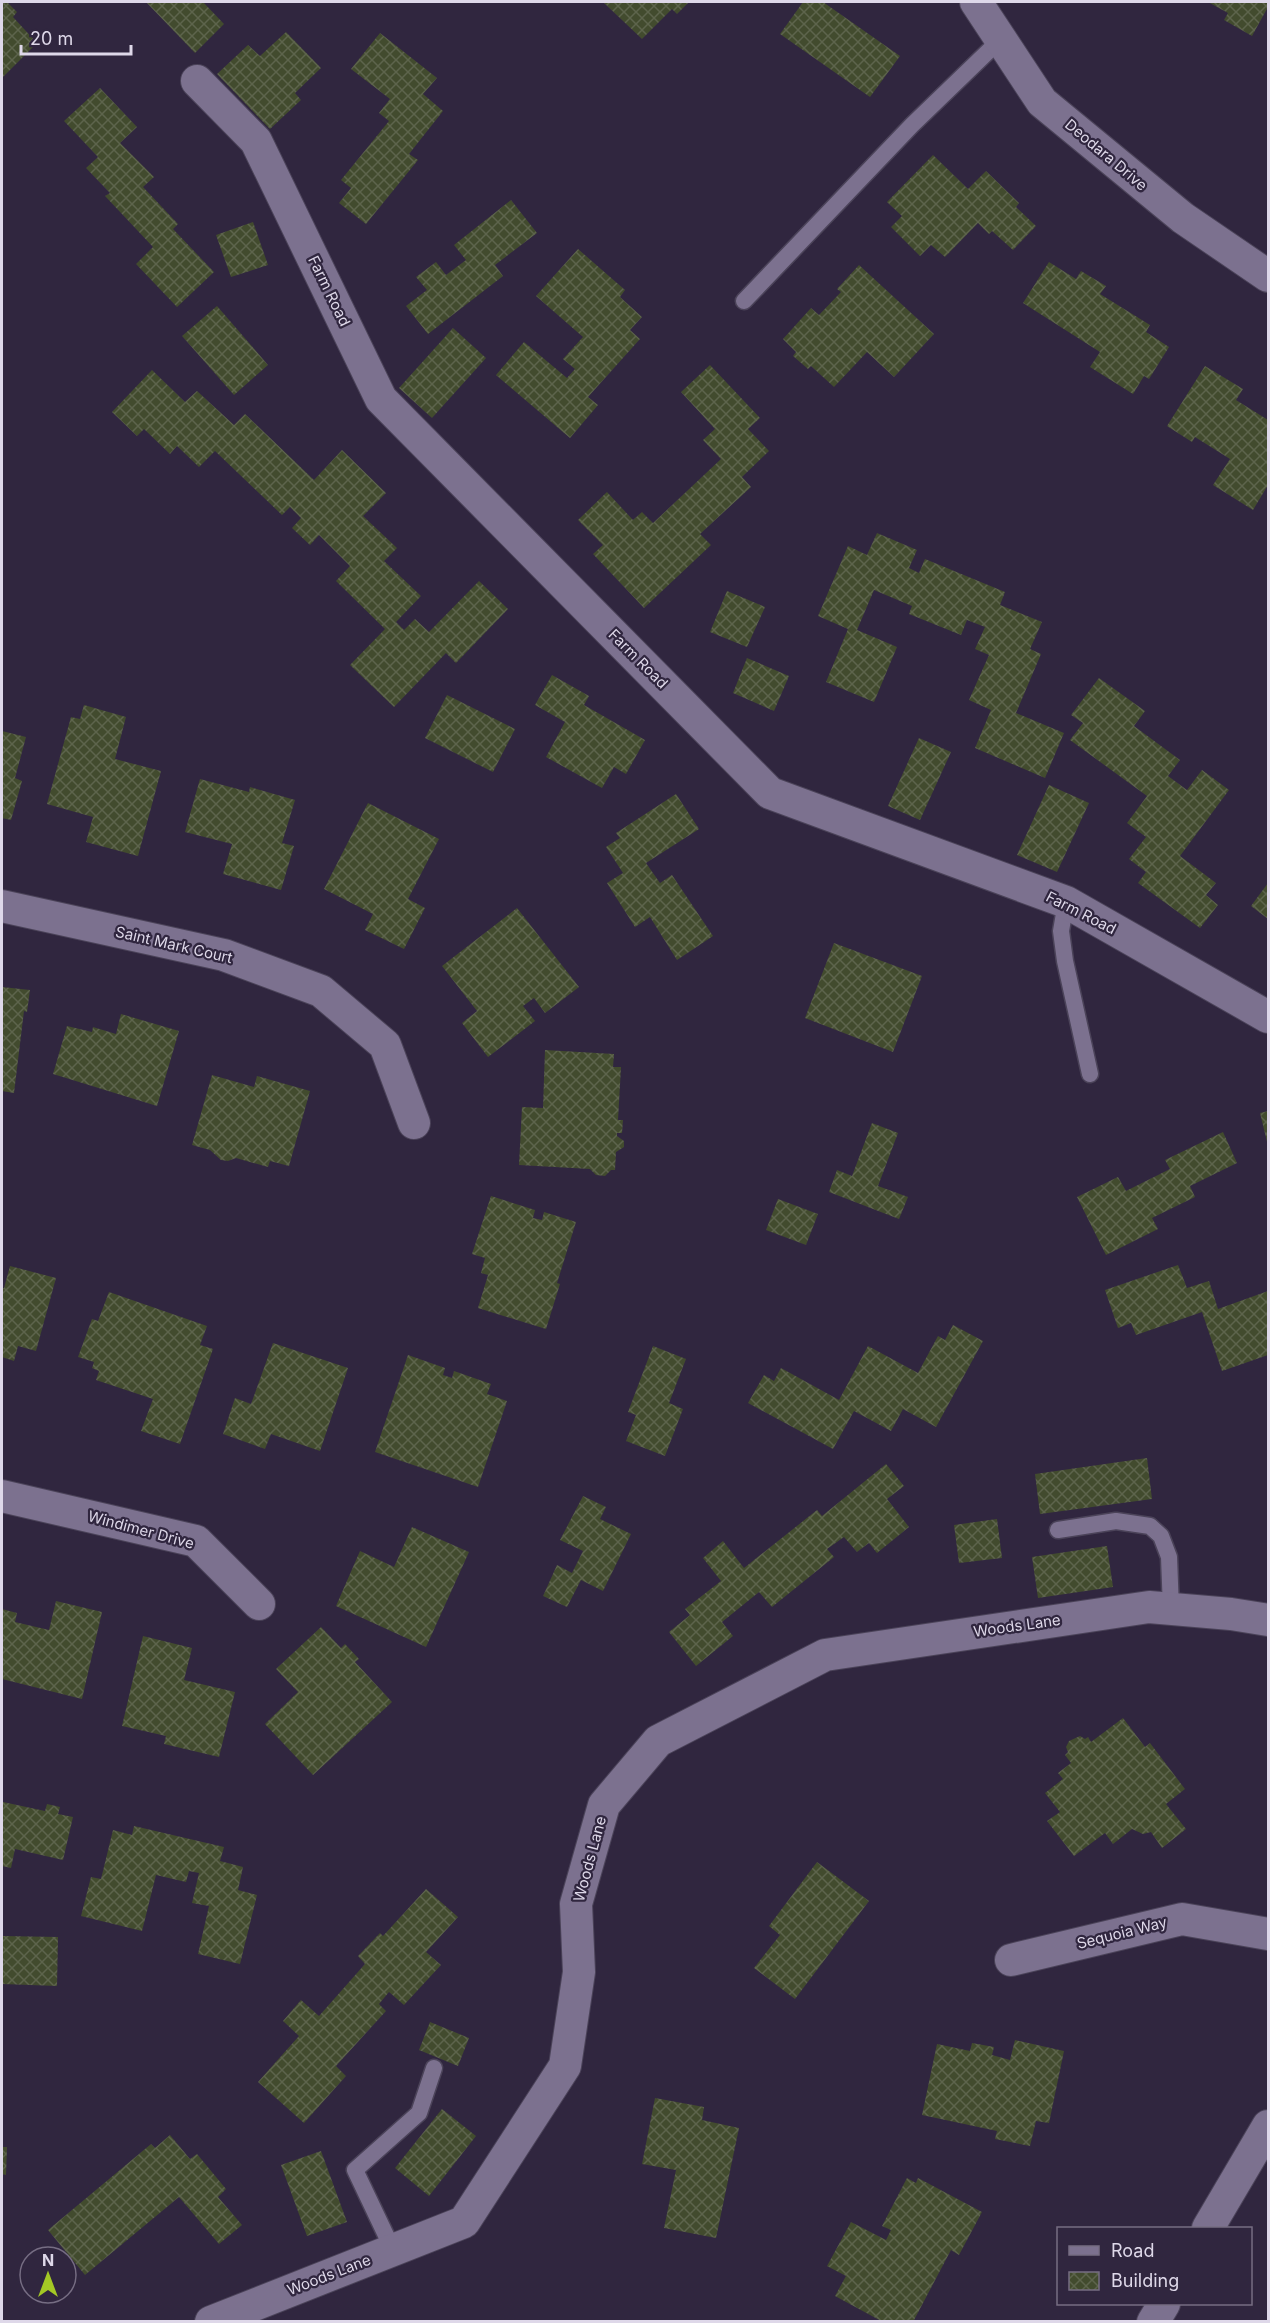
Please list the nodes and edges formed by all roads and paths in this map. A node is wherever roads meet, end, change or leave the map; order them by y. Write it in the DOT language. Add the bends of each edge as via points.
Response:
graph roads {
  1 [pos="976,2"];
  2 [pos="1001,39"];
  3 [pos="197,81"];
  4 [pos="1269,276"];
  5 [pos="744,301"];
  6 [pos="1066,902"];
  7 [pos="2,906"];
  8 [pos="1269,1017"];
  9 [pos="1089,1074"];
  10 [pos="414,1123"];
  11 [pos="2,1496"];
  12 [pos="1058,1530"];
  13 [pos="258,1604"];
  14 [pos="1170,1609"];
  15 [pos="1269,1620"];
  16 [pos="1269,1934"];
  17 [pos="1011,1960"];
  18 [pos="434,2068"];
  19 [pos="1269,2126"];
  20 [pos="1209,2227"];
  21 [pos="393,2250"];
  22 [pos="1163,2305"];
  23 [pos="211,2322"];
  24 [pos="1153,2322"];
  1 -- 2 [label="street, Deodara Drive"];
  2 -- 4 [label="street, Deodara Drive" via="1042,102 1183,218"];
  2 -- 5 [label="lane" via="912,125"];
  3 -- 6 [label="street, Farm Road" via="256,141 381,399 770,793"];
  6 -- 8 [label="street, Farm Road"];
  6 -- 9 [label="lane" via="1061,931 1065,962"];
  7 -- 10 [label="street, Saint Mark Court" via="224,955 321,991 385,1045"];
  11 -- 13 [label="street, Windimer Drive" via="196,1541"];
  12 -- 14 [label="lane" via="1116,1521 1150,1526 1161,1536 1169,1557"];
  14 -- 15 [label="street, Woods Lane"];
  14 -- 21 [label="street, Woods Lane" via="1149,1607 825,1655 658,1741 604,1805 576,1904 579,1972 565,2066 464,2222"];
  16 -- 17 [label="street, Sequoia Way" via="1182,1918"];
  18 -- 21 [label="lane" via="419,2114 355,2170"];
  19 -- 20 [label="street"];
  21 -- 23 [label="street, Woods Lane"];
  22 -- 24 [label="street"];
}
